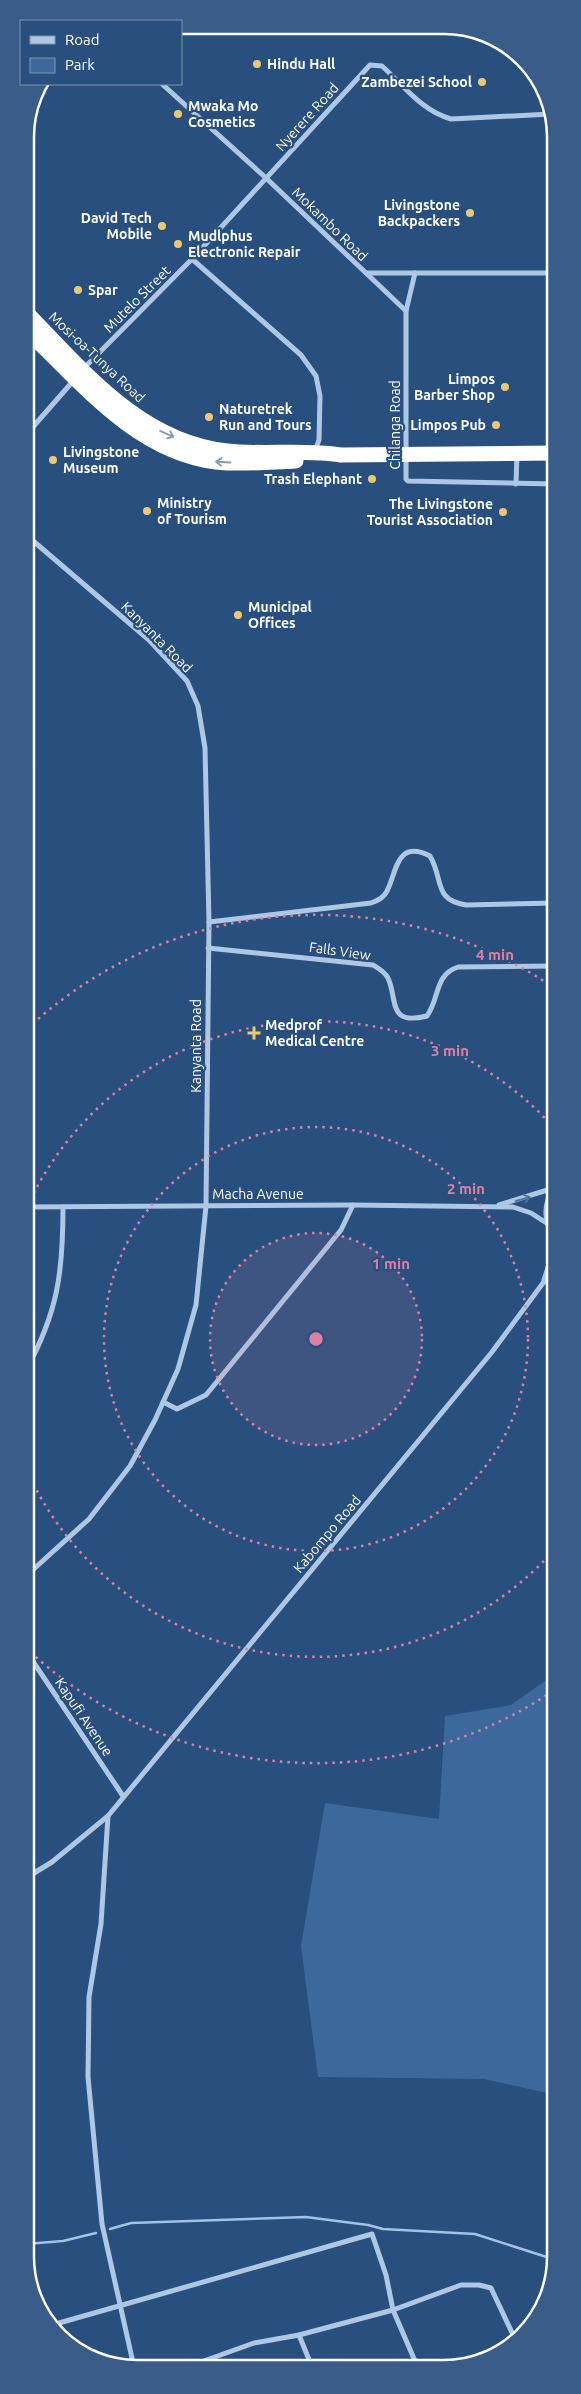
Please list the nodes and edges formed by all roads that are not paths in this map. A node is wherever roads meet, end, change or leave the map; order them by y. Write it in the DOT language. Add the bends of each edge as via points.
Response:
graph roads {
  1 [pos="163,85"];
  2 [pos="545,114"];
  3 [pos="266,178"];
  4 [pos="192,259"];
  5 [pos="366,273"];
  6 [pos="415,273"];
  7 [pos="547,273"];
  8 [pos="406,311"];
  9 [pos="34,321"];
  10 [pos="34,336"];
  11 [pos="79,373"];
  12 [pos="34,426"];
  13 [pos="320,451"];
  14 [pos="517,453"];
  15 [pos="547,453"];
  16 [pos="406,454"];
  17 [pos="516,484"];
  18 [pos="547,484"];
  19 [pos="34,542"];
  20 [pos="547,903"];
  21 [pos="209,922"];
  22 [pos="208,948"];
  23 [pos="547,966"];
  24 [pos="547,1189"];
  25 [pos="547,1202"];
  26 [pos="352,1205"];
  27 [pos="206,1206"];
  28 [pos="34,1207"];
  29 [pos="63,1207"];
  30 [pos="492,1207"];
  31 [pos="547,1219"];
  32 [pos="547,1223"];
  33 [pos="547,1270"];
  34 [pos="547,1279"];
  35 [pos="543,1283"];
  36 [pos="34,1355"];
  37 [pos="163,1402"];
  38 [pos="34,1569"];
  39 [pos="34,1663"];
  40 [pos="124,1796"];
  41 [pos="108,1816"];
  42 [pos="34,1873"];
  43 [pos="120,2306"];
  44 [pos="393,2310"];
  45 [pos="58,2323"];
  46 [pos="513,2334"];
  47 [pos="300,2335"];
  48 [pos="132,2360"];
  49 [pos="211,2360"];
  50 [pos="309,2360"];
  51 [pos="415,2360"];
  1 -- 3 [label="street, Mokambo Road"];
  2 -- 3 [label="street, Nyerere Road" via="451,119 427,109 382,66 370,65"];
  3 -- 4 [label="street, Mutelo Street"];
  3 -- 5 [label="street, Mokambo Road"];
  4 -- 11 [label="street, Mutelo Street"];
  4 -- 13 [label="street" via="301,355 316,376 320,396"];
  5 -- 6 [label="street, Mokambo Road"];
  5 -- 8 [label="street"];
  6 -- 7 [label="street, Mokambo Road"];
  6 -- 8 [label="street, Chilanga Road"];
  8 -- 16 [label="street, Chilanga Road"];
  9 -- 11 [label="highway, Mosi-oa-Tunya Road"];
  10 -- 11 [label="highway, Mosi-oa-Tunya Road"];
  11 -- 12 [label="street, Mutelo Street"];
  11 -- 13 [label="highway, Mosi-oa-Tunya Road" via="111,411 139,433 179,452 215,462 257,463"];
  13 -- 16 [label="highway" via="341,455"];
  14 -- 15 [label="highway"];
  14 -- 16 [label="highway"];
  14 -- 17 [label="street"];
  16 -- 17 [label="street, Chilanga Road" via="406,479 412,483"];
  17 -- 18 [label="street, Chilanga Road"];
  19 -- 21 [label="street, Kanyanta Road" via="149,640 187,681 198,706 205,748"];
  20 -- 21 [label="street" via="453,903 446,899 430,856 421,852 401,858 387,892 371,903"];
  21 -- 22 [label="street, Kanyanta Road"];
  22 -- 23 [label="street, Falls View" via="373,965 388,978 393,1005 398,1012 404,1017 420,1018 431,1011 447,971 458,967"];
  22 -- 27 [label="street, Kanyanta Road"];
  30 -- 24 [label="street, Macha Avenue, one-way"];
  25 -- 31 [label="street"];
  26 -- 27 [label="street, Macha Avenue"];
  26 -- 30 [label="street, Macha Avenue"];
  26 -- 37 [label="street" via="341,1230 206,1395 177,1408"];
  27 -- 29 [label="street, Macha Avenue"];
  27 -- 37 [label="street, Kanyanta Road" via="196,1305 178,1369"];
  28 -- 29 [label="street, Macha Avenue"];
  29 -- 36 [label="street" via="63,1255 54,1306"];
  30 -- 32 [label="street, Macha Avenue" via="512,1207 531,1213"];
  33 -- 35 [label="street, Kabompo Road"];
  34 -- 35 [label="street, Kabompo Road"];
  35 -- 40 [label="street, Kabompo Road" via="492,1352"];
  37 -- 38 [label="street, Kanyanta Road" via="130,1466 89,1519"];
  39 -- 40 [label="street, Kapufi Avenue"];
  40 -- 41 [label="street, Kabompo Road"];
  41 -- 42 [label="street, Kabompo Road"];
  41 -- 43 [label="street" via="101,1924 89,1997 88,2077 102,2224"];
  43 -- 44 [label="street" via="372,2234 386,2275"];
  43 -- 45 [label="street"];
  43 -- 48 [label="street"];
  44 -- 46 [label="street" via="461,2285 479,2285 492,2288"];
  44 -- 47 [label="street"];
  44 -- 51 [label="street"];
  47 -- 49 [label="street" via="254,2343"];
  47 -- 50 [label="street"];
}
